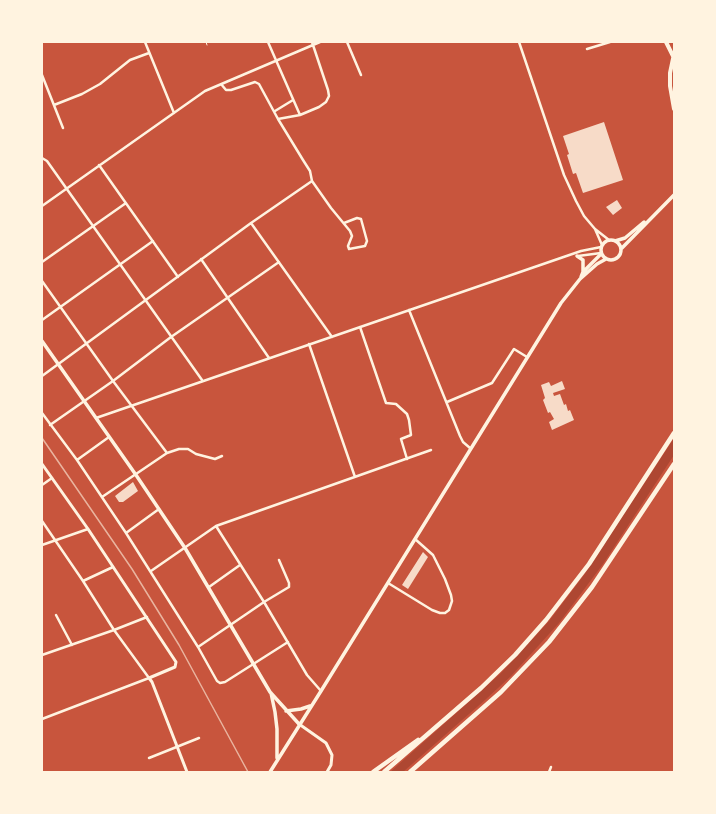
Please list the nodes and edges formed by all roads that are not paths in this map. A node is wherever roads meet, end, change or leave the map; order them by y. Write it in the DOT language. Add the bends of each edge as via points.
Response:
graph roads {
  1 [pos="145,42"];
  2 [pos="206,42"];
  3 [pos="268,42"];
  4 [pos="320,42"];
  5 [pos="347,42"];
  6 [pos="519,42"];
  7 [pos="608,42"];
  8 [pos="666,42"];
  9 [pos="312,44"];
  10 [pos="207,45"];
  11 [pos="587,49"];
  12 [pos="149,52"];
  13 [pos="674,55"];
  14 [pos="276,61"];
  15 [pos="42,75"];
  16 [pos="361,75"];
  17 [pos="221,84"];
  18 [pos="293,100"];
  19 [pos="54,106"];
  20 [pos="674,109"];
  21 [pos="275,111"];
  22 [pos="174,113"];
  23 [pos="300,115"];
  24 [pos="278,119"];
  25 [pos="63,128"];
  26 [pos="42,158"];
  27 [pos="99,166"];
  28 [pos="312,182"];
  29 [pos="66,189"];
  30 [pos="674,195"];
  31 [pos="126,203"];
  32 [pos="42,206"];
  33 [pos="662,207"];
  34 [pos="251,223"];
  35 [pos="344,223"];
  36 [pos="93,227"];
  37 [pos="595,229"];
  38 [pos="609,240"];
  39 [pos="153,241"];
  40 [pos="615,241"];
  41 [pos="602,246"];
  42 [pos="621,249"];
  43 [pos="601,253"];
  44 [pos="570,256"];
  45 [pos="577,256"];
  46 [pos="201,259"];
  47 [pos="606,259"];
  48 [pos="42,262"];
  49 [pos="279,262"];
  50 [pos="119,264"];
  51 [pos="583,272"];
  52 [pos="178,277"];
  53 [pos="580,279"];
  54 [pos="42,281"];
  55 [pos="227,298"];
  56 [pos="146,301"];
  57 [pos="60,307"];
  58 [pos="409,310"];
  59 [pos="42,320"];
  60 [pos="360,327"];
  61 [pos="171,337"];
  62 [pos="332,337"];
  63 [pos="42,340"];
  64 [pos="86,344"];
  65 [pos="309,344"];
  66 [pos="527,357"];
  67 [pos="269,358"];
  68 [pos="58,364"];
  69 [pos="42,376"];
  70 [pos="202,380"];
  71 [pos="113,381"];
  72 [pos="84,401"];
  73 [pos="447,402"];
  74 [pos="131,404"];
  75 [pos="42,413"];
  76 [pos="96,418"];
  77 [pos="50,425"];
  78 [pos="674,433"];
  79 [pos="110,437"];
  80 [pos="470,448"];
  81 [pos="431,450"];
  82 [pos="167,453"];
  83 [pos="222,456"];
  84 [pos="408,459"];
  85 [pos="77,460"];
  86 [pos="42,464"];
  87 [pos="674,464"];
  88 [pos="136,475"];
  89 [pos="354,477"];
  90 [pos="52,478"];
  91 [pos="42,485"];
  92 [pos="102,497"];
  93 [pos="159,509"];
  94 [pos="42,521"];
  95 [pos="216,526"];
  96 [pos="88,529"];
  97 [pos="126,533"];
  98 [pos="415,539"];
  99 [pos="56,540"];
  100 [pos="42,545"];
  101 [pos="185,548"];
  102 [pos="279,560"];
  103 [pos="240,565"];
  104 [pos="113,567"];
  105 [pos="151,571"];
  106 [pos="83,581"];
  107 [pos="388,583"];
  108 [pos="208,587"];
  109 [pos="264,602"];
  110 [pos="56,615"];
  111 [pos="147,617"];
  112 [pos="231,626"];
  113 [pos="114,630"];
  114 [pos="288,642"];
  115 [pos="72,645"];
  116 [pos="198,647"];
  117 [pos="42,655"];
  118 [pos="254,663"];
  119 [pos="149,678"];
  120 [pos="321,691"];
  121 [pos="270,692"];
  122 [pos="310,706"];
  123 [pos="286,711"];
  124 [pos="42,719"];
  125 [pos="442,723"];
  126 [pos="299,724"];
  127 [pos="199,738"];
  128 [pos="178,747"];
  129 [pos="149,758"];
  130 [pos="277,760"];
  131 [pos="551,767"];
  132 [pos="187,772"];
  133 [pos="270,772"];
  134 [pos="327,772"];
  135 [pos="373,772"];
  136 [pos="384,772"];
  137 [pos="410,772"];
  138 [pos="549,772"];
  1 -- 12 [label="street"];
  2 -- 10 [label="lane"];
  3 -- 14 [label="street"];
  4 -- 9 [label="street"];
  5 -- 16 [label="street"];
  6 -- 37 [label="street" via="564,175 582,212"];
  7 -- 11 [label="street"];
  8 -- 13 [label="main road"];
  9 -- 14 [label="street"];
  9 -- 23 [label="street" via="329,96 323,105"];
  12 -- 19 [label="street" via="130,60 100,84"];
  12 -- 22 [label="street"];
  13 -- 20 [label="main road" via="670,80"];
  14 -- 17 [label="street"];
  14 -- 18 [label="street"];
  15 -- 19 [label="street"];
  17 -- 21 [label="street" via="226,90 231,90 255,82 259,84"];
  17 -- 22 [label="street" via="205,91"];
  18 -- 21 [label="street"];
  18 -- 23 [label="street"];
  19 -- 25 [label="street"];
  21 -- 24 [label="street"];
  22 -- 27 [label="street"];
  23 -- 24 [label="street"];
  24 -- 28 [label="street" via="310,171"];
  26 -- 29 [label="street" via="47,161"];
  27 -- 29 [label="street"];
  27 -- 31 [label="street"];
  28 -- 34 [label="street"];
  28 -- 35 [label="street"];
  29 -- 32 [label="street"];
  29 -- 36 [label="street"];
  30 -- 33 [label="main road"];
  31 -- 36 [label="street"];
  31 -- 39 [label="street"];
  33 -- 40 [label="main road" via="625,238"];
  33 -- 42 [label="main road"];
  34 -- 46 [label="street"];
  34 -- 49 [label="street"];
  35 -- 35 [label="street" via="361,219 367,241 365,246 349,249 352,236"];
  36 -- 48 [label="street"];
  36 -- 50 [label="street"];
  37 -- 38 [label="street"];
  37 -- 41 [label="street"];
  38 -- 40 [label="main road"];
  38 -- 41 [label="main road"];
  39 -- 50 [label="street"];
  39 -- 52 [label="street"];
  40 -- 42 [label="main road"];
  41 -- 43 [label="main road"];
  41 -- 44 [label="street"];
  42 -- 47 [label="main road" via="615,260"];
  43 -- 45 [label="street"];
  43 -- 47 [label="main road"];
  43 -- 51 [label="main road"];
  44 -- 45 [label="street"];
  44 -- 58 [label="street"];
  45 -- 51 [label="main road" via="583,260"];
  46 -- 52 [label="street"];
  46 -- 55 [label="street"];
  47 -- 53 [label="main road"];
  49 -- 55 [label="street"];
  49 -- 62 [label="street"];
  50 -- 56 [label="street"];
  50 -- 57 [label="street"];
  51 -- 53 [label="main road"];
  52 -- 56 [label="street"];
  53 -- 66 [label="main road" via="561,303"];
  54 -- 57 [label="street"];
  55 -- 61 [label="street"];
  55 -- 67 [label="street"];
  56 -- 61 [label="street"];
  56 -- 64 [label="street"];
  57 -- 59 [label="street"];
  57 -- 64 [label="street"];
  58 -- 60 [label="street"];
  58 -- 73 [label="street"];
  60 -- 62 [label="street"];
  60 -- 84 [label="street" via="386,403 396,404 409,420 411,435 401,439"];
  61 -- 70 [label="street"];
  61 -- 71 [label="street"];
  62 -- 65 [label="street"];
  63 -- 68 [label="main road"];
  64 -- 68 [label="street"];
  64 -- 71 [label="street"];
  65 -- 67 [label="street"];
  65 -- 89 [label="street"];
  66 -- 73 [label="street" via="514,349 492,383"];
  66 -- 80 [label="main road"];
  67 -- 70 [label="street"];
  68 -- 69 [label="street"];
  68 -- 72 [label="main road"];
  70 -- 74 [label="street"];
  71 -- 72 [label="street"];
  71 -- 74 [label="street"];
  72 -- 76 [label="main road"];
  72 -- 77 [label="street"];
  73 -- 80 [label="street" via="463,442"];
  74 -- 76 [label="street"];
  74 -- 82 [label="street"];
  75 -- 77 [label="street"];
  76 -- 79 [label="main road"];
  77 -- 85 [label="street"];
  78 -- 125 [label="highway" via="602,544 561,601 509,660"];
  79 -- 85 [label="street"];
  79 -- 88 [label="main road"];
  80 -- 98 [label="main road"];
  81 -- 84 [label="street"];
  82 -- 83 [label="street" via="188,449 215,459"];
  82 -- 88 [label="street"];
  84 -- 89 [label="street"];
  85 -- 92 [label="street"];
  86 -- 90 [label="street"];
  87 -- 137 [label="highway" via="601,575 549,642 501,692"];
  88 -- 92 [label="street"];
  88 -- 93 [label="main road"];
  89 -- 95 [label="street"];
  90 -- 91 [label="street"];
  90 -- 96 [label="street"];
  92 -- 97 [label="street"];
  93 -- 97 [label="street"];
  93 -- 101 [label="main road"];
  94 -- 99 [label="street"];
  95 -- 101 [label="street"];
  95 -- 103 [label="street"];
  96 -- 99 [label="street"];
  96 -- 104 [label="street"];
  97 -- 105 [label="street"];
  98 -- 107 [label="main road"];
  98 -- 107 [label="street" via="433,555 445,579 452,601 449,610 445,613 432,610"];
  99 -- 100 [label="street"];
  99 -- 106 [label="street"];
  101 -- 105 [label="street"];
  101 -- 108 [label="main road"];
  102 -- 109 [label="street" via="289,587"];
  103 -- 108 [label="street"];
  103 -- 109 [label="street"];
  104 -- 106 [label="street"];
  104 -- 111 [label="street"];
  105 -- 116 [label="street"];
  106 -- 113 [label="street"];
  107 -- 120 [label="main road"];
  108 -- 112 [label="main road"];
  109 -- 112 [label="street"];
  109 -- 114 [label="street"];
  110 -- 115 [label="street"];
  111 -- 113 [label="street"];
  111 -- 119 [label="street" via="176,662 176,666"];
  112 -- 116 [label="street"];
  112 -- 118 [label="main road"];
  113 -- 115 [label="street"];
  113 -- 119 [label="street"];
  114 -- 118 [label="street"];
  114 -- 120 [label="street" via="307,675"];
  115 -- 117 [label="street"];
  116 -- 118 [label="street" via="220,683"];
  118 -- 121 [label="main road"];
  119 -- 124 [label="street"];
  119 -- 128 [label="street"];
  120 -- 122 [label="main road"];
  121 -- 123 [label="main road"];
  121 -- 130 [label="main road" via="277,728"];
  122 -- 123 [label="main road"];
  122 -- 126 [label="main road"];
  123 -- 126 [label="main road"];
  125 -- 135 [label="highway"];
  125 -- 136 [label="highway"];
  126 -- 130 [label="main road"];
  126 -- 134 [label="street" via="326,743 332,755"];
  127 -- 128 [label="street"];
  128 -- 129 [label="street"];
  128 -- 132 [label="street"];
  130 -- 133 [label="main road"];
  131 -- 138 [label="street"];
}
